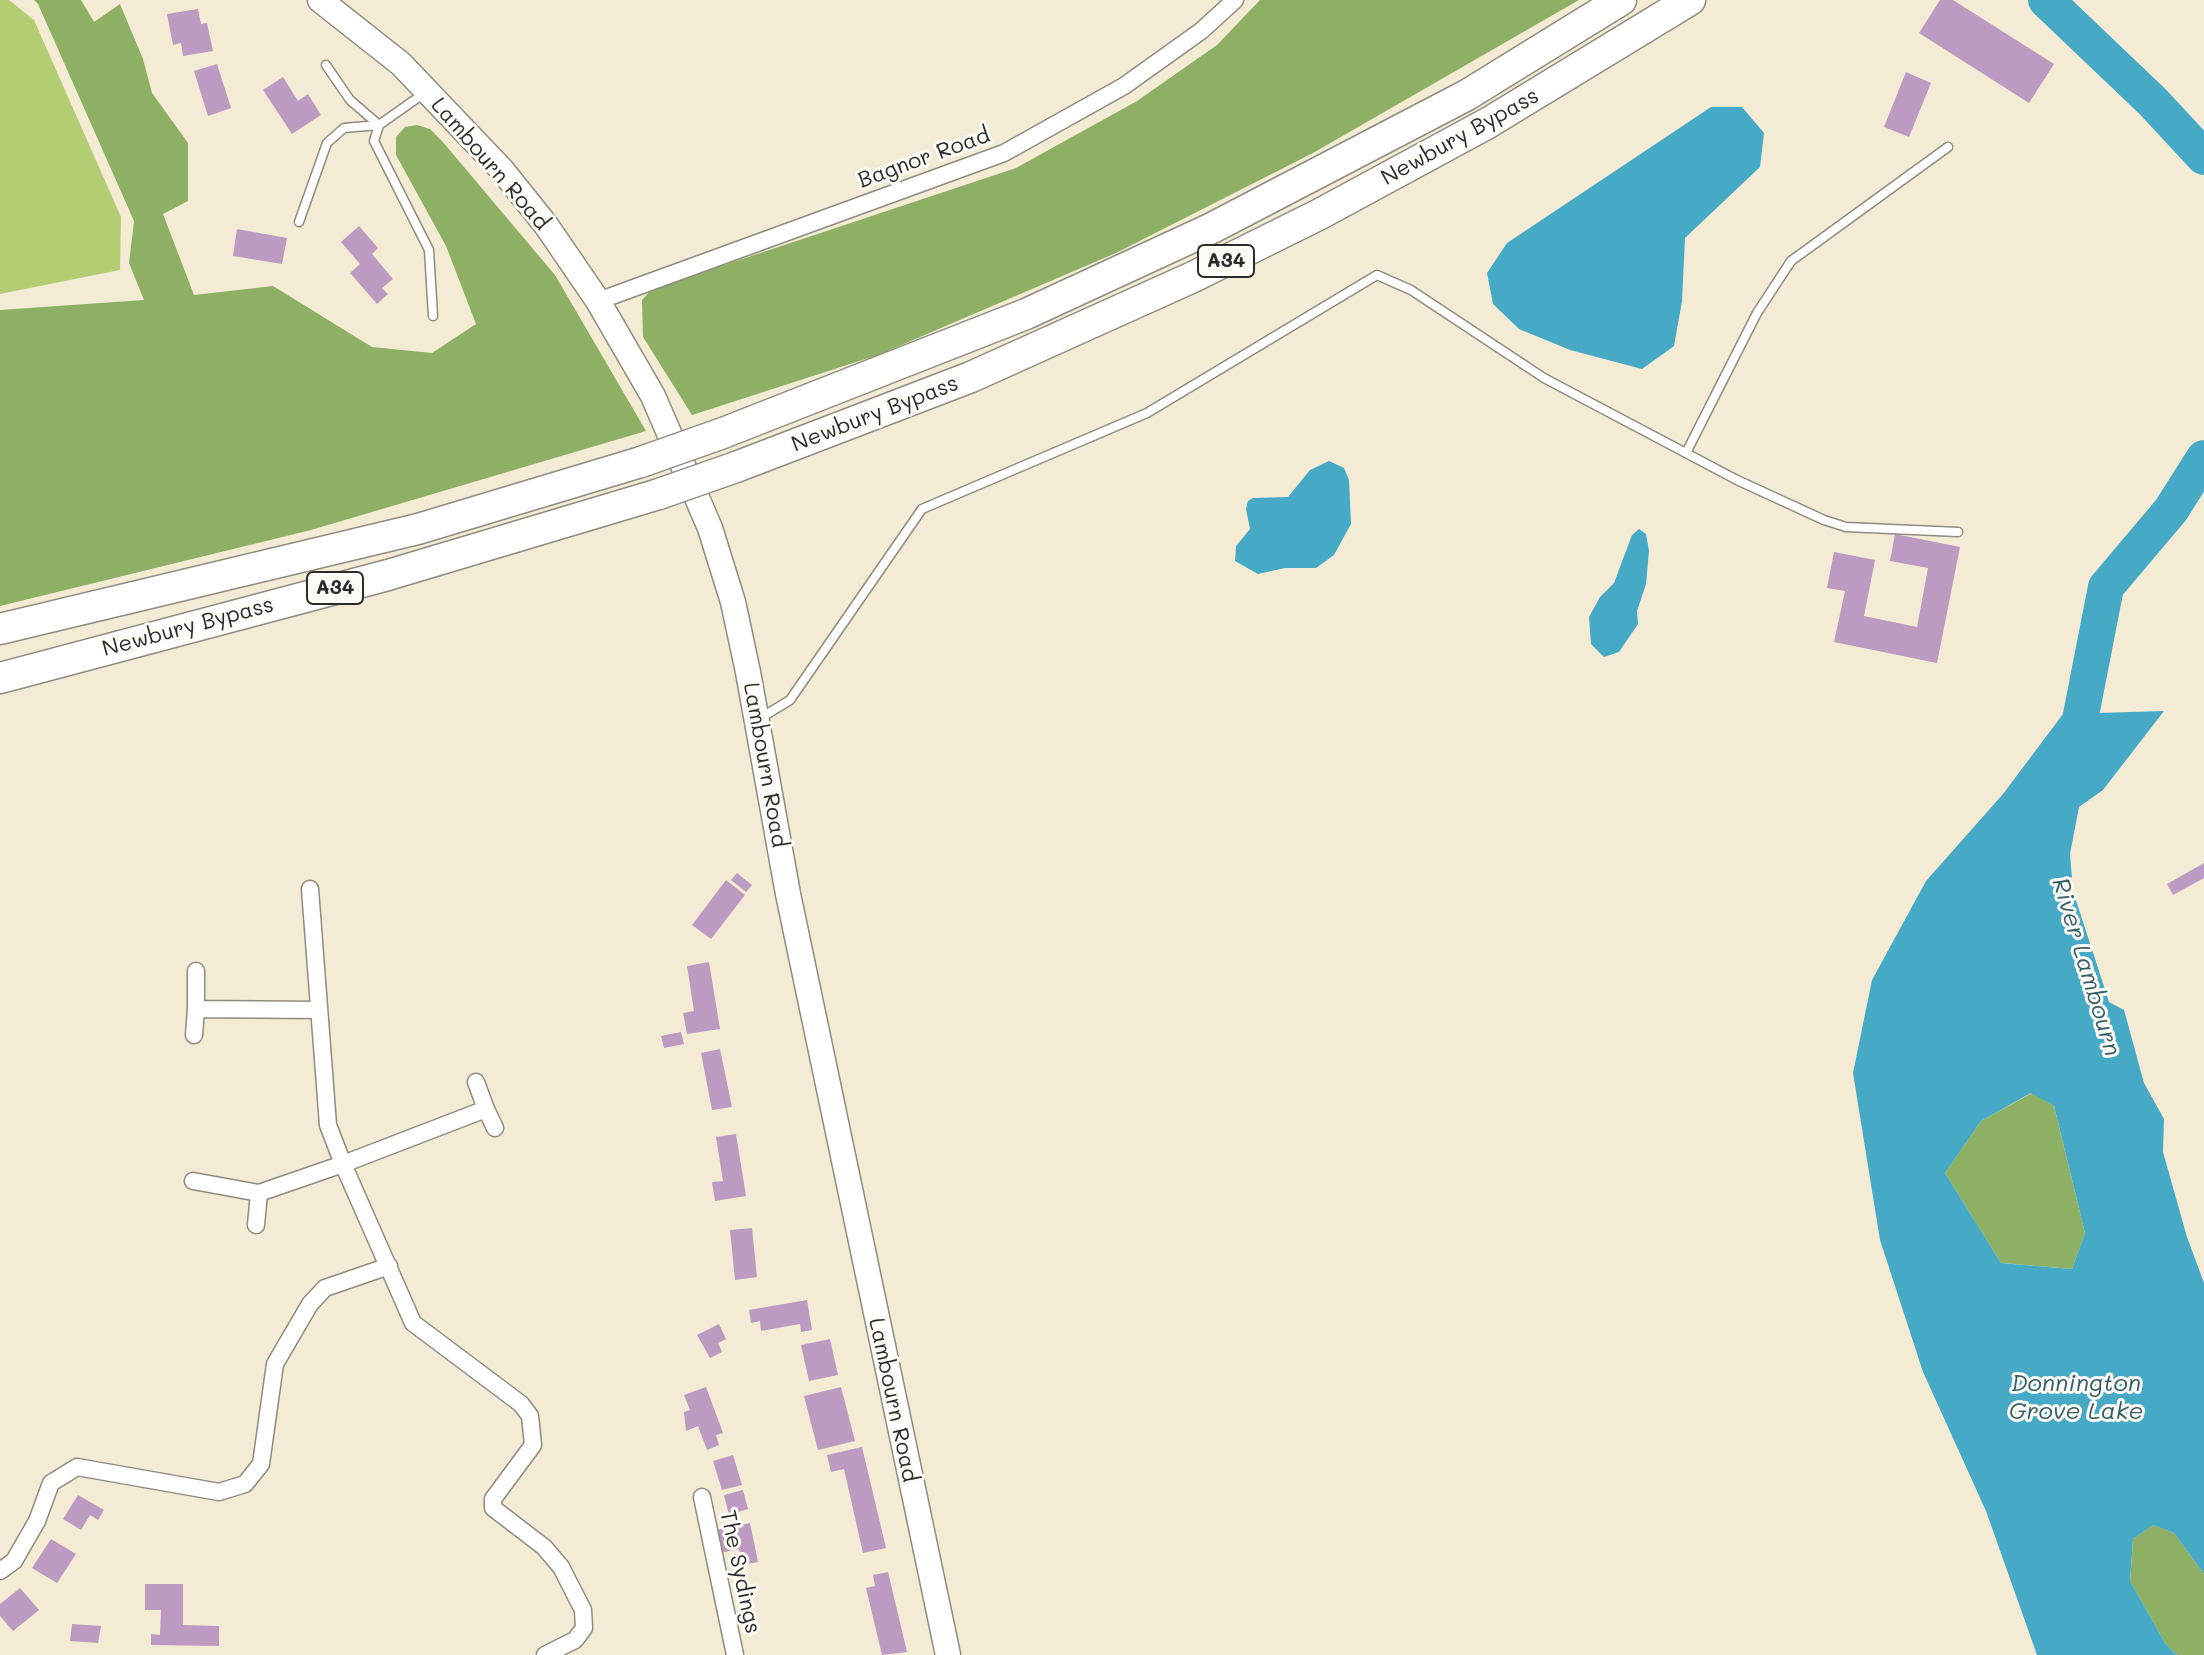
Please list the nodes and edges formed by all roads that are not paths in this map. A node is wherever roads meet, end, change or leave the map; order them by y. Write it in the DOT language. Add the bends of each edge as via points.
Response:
graph roads {
  1 [pos="320,0"];
  2 [pos="1235,0"];
  3 [pos="1621,0"];
  4 [pos="1690,0"];
  5 [pos="326,65"];
  6 [pos="426,91"];
  7 [pos="379,125"];
  8 [pos="1948,147"];
  9 [pos="299,222"];
  10 [pos="598,301"];
  11 [pos="433,316"];
  12 [pos="1686,453"];
  13 [pos="1958,532"];
  14 [pos="0,629"];
  15 [pos="3,678"];
  16 [pos="758,719"];
  17 [pos="310,889"];
  18 [pos="196,971"];
  19 [pos="196,1009"];
  20 [pos="319,1010"];
  21 [pos="194,1035"];
  22 [pos="476,1082"];
  23 [pos="486,1109"];
  24 [pos="495,1128"];
  25 [pos="343,1164"];
  26 [pos="193,1181"];
  27 [pos="259,1193"];
  28 [pos="256,1225"];
  29 [pos="389,1266"];
  30 [pos="702,1497"];
  31 [pos="0,1571"];
  32 [pos="545,1655"];
  33 [pos="735,1655"];
  34 [pos="948,1655"];
  1 -- 6 [label="street, Lambourn Road" via="401,64"];
  2 -- 10 [label="street, Bagnor Road" via="1124,86 1004,153"];
  3 -- 14 [label="highway, Newbury Bypass / A34, bridge" via="1467,95 1186,241 966,339 641,462 418,529"];
  4 -- 15 [label="highway, Newbury Bypass / A34, bridge" via="1488,123 1320,214 971,377 659,494 388,575"];
  5 -- 7 [label="lane" via="350,100"];
  6 -- 7 [label="lane"];
  6 -- 10 [label="street, Lambourn Road" via="502,170"];
  7 -- 9 [label="lane" via="344,128 327,143"];
  7 -- 11 [label="lane" via="374,141 379,158 429,250"];
  8 -- 12 [label="lane" via="1791,261 1757,313"];
  10 -- 16 [label="street, Lambourn Road" via="653,396 710,528 733,602"];
  12 -- 13 [label="lane" via="1846,527"];
  12 -- 16 [label="lane" via="1544,378 1411,290 1377,275 1147,413 922,509 790,700"];
  16 -- 34 [label="street, Lambourn Road" via="777,837"];
  17 -- 20 [label="street"];
  18 -- 19 [label="street"];
  19 -- 20 [label="street"];
  19 -- 21 [label="street"];
  20 -- 25 [label="street" via="328,1125"];
  22 -- 23 [label="street"];
  23 -- 24 [label="street"];
  23 -- 25 [label="street"];
  25 -- 27 [label="street"];
  25 -- 29 [label="street"];
  26 -- 27 [label="street"];
  27 -- 28 [label="street"];
  29 -- 31 [label="street" via="325,1288 310,1304 275,1364 261,1464 245,1484 219,1492 77,1467 51,1483 22,1548"];
  29 -- 32 [label="street" via="413,1323 530,1416 533,1445 493,1499 493,1508 544,1547 583,1610 584,1628 575,1640"];
  30 -- 33 [label="street, The Sydings"];
}
